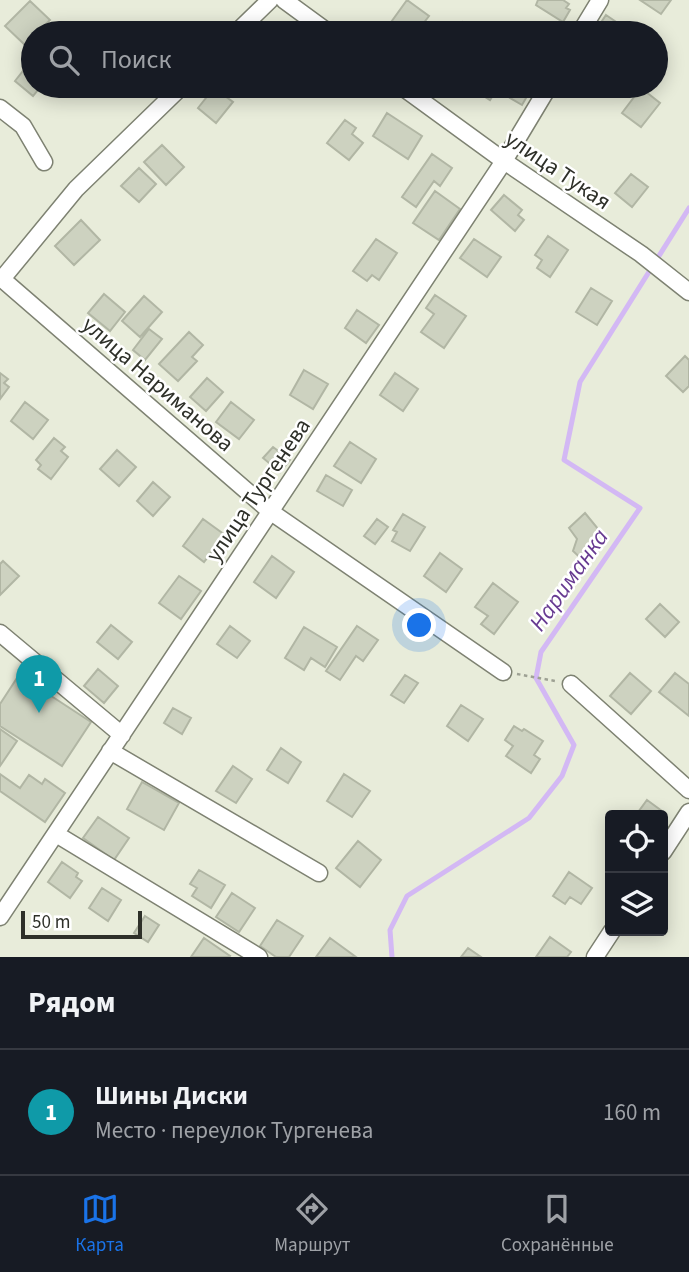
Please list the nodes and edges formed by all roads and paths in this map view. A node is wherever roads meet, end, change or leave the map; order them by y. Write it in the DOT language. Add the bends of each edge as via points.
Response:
graph roads {
  1 [pos="270,0"];
  2 [pos="284,0"];
  3 [pos="600,0"];
  4 [pos="248,21"];
  5 [pos="313,21"];
  6 [pos="587,21"];
  7 [pos="170,98"];
  8 [pos="417,98"];
  9 [pos="542,98"];
  10 [pos="0,108"];
  11 [pos="504,161"];
  12 [pos="44,162"];
  13 [pos="1,281"];
  14 [pos="689,292"];
  15 [pos="271,512"];
  16 [pos="0,633"];
  17 [pos="503,672"];
  18 [pos="571,684"];
  19 [pos="122,735"];
  20 [pos="110,751"];
  21 [pos="689,790"];
  22 [pos="689,812"];
  23 [pos="56,834"];
  24 [pos="668,844"];
  25 [pos="319,873"];
  26 [pos="0,917"];
  27 [pos="609,936"];
  28 [pos="260,957"];
  29 [pos="595,957"];
  1 -- 4 [label="street"];
  2 -- 5 [label="street"];
  3 -- 6 [label="street"];
  7 -- 13 [label="street, улица Нариманова" via="76,189"];
  8 -- 11 [label="street, улица Тукая"];
  9 -- 11 [label="street, улица Тургенева"];
  10 -- 12 [label="street" via="23,126"];
  11 -- 14 [label="street, улица Тукая"];
  11 -- 15 [label="street, улица Тургенева"];
  13 -- 15 [label="street, улица Нариманова"];
  15 -- 17 [label="street, улица Нариманова"];
  15 -- 19 [label="street, улица Тургенева"];
  16 -- 19 [label="street"];
  17 -- 18 [label="path"];
  18 -- 21 [label="street"];
  19 -- 20 [label="street, улица Тургенева"];
  20 -- 23 [label="street, улица Тургенева"];
  20 -- 25 [label="street"];
  22 -- 24 [label="street"];
  23 -- 26 [label="street, улица Тургенева"];
  23 -- 28 [label="street"];
  27 -- 29 [label="street"];
}
